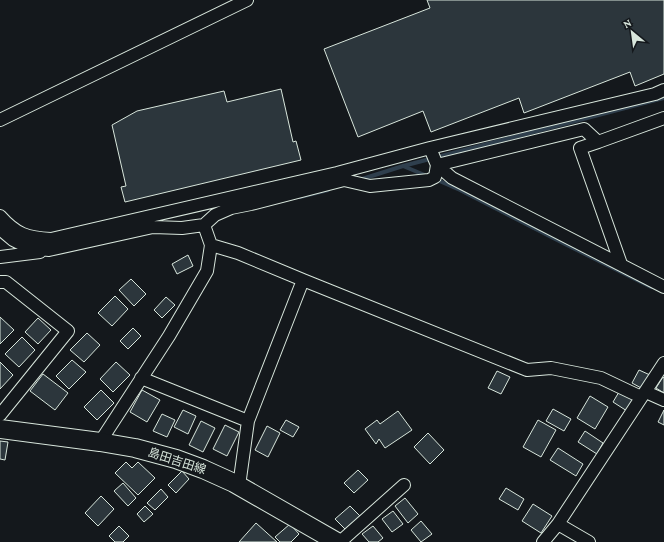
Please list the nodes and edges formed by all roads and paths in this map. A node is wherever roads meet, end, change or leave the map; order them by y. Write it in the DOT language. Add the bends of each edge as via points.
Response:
graph roads {
  1 [pos="247,0"];
  2 [pos="664,90"];
  3 [pos="664,118"];
  4 [pos="0,120"];
  5 [pos="598,142"];
  6 [pos="430,148"];
  7 [pos="437,164"];
  8 [pos="0,216"];
  9 [pos="204,225"];
  10 [pos="0,229"];
  11 [pos="211,245"];
  12 [pos="49,250"];
  13 [pos="0,257"];
  14 [pos="621,264"];
  15 [pos="303,280"];
  16 [pos="0,282"];
  17 [pos="664,286"];
  18 [pos="664,363"];
  19 [pos="141,378"];
  20 [pos="644,395"];
  21 [pos="664,400"];
  22 [pos="0,415"];
  23 [pos="248,421"];
  24 [pos="0,429"];
  25 [pos="100,442"];
  26 [pos="404,485"];
  27 [pos="239,486"];
  28 [pos="558,524"];
  29 [pos="338,542"];
  30 [pos="543,542"];
  31 [pos="589,542"];
  1 -- 4 [label="street"];
  2 -- 6 [label="street"];
  3 -- 5 [label="street"];
  5 -- 7 [label="street" via="584,129"];
  5 -- 14 [label="street" via="580,148"];
  6 -- 7 [label="street"];
  6 -- 8 [label="street" via="338,173 51,239 35,238 18,232"];
  7 -- 9 [label="street" via="435,177 429,180 370,186 344,180 231,208 215,215"];
  7 -- 14 [label="street" via="452,178"];
  9 -- 11 [label="street"];
  9 -- 12 [label="street" via="182,228 153,227"];
  10 -- 12 [label="street" via="13,240 29,248"];
  11 -- 15 [label="street" via="238,253"];
  11 -- 19 [label="street" via="207,271"];
  12 -- 13 [label="street"];
  14 -- 17 [label="street"];
  15 -- 20 [label="street" via="527,370 551,368 601,378"];
  15 -- 23 [label="street"];
  16 -- 22 [label="street" via="6,282 68,331"];
  18 -- 20 [label="street"];
  19 -- 23 [label="street"];
  19 -- 25 [label="street"];
  20 -- 21 [label="street"];
  20 -- 28 [label="street"];
  23 -- 27 [label="street"];
  24 -- 25 [label="main road, 島田吉田線"];
  25 -- 27 [label="main road, 島田吉田線" via="176,459"];
  26 -- 29 [label="street"];
  27 -- 29 [label="main road, 島田吉田線"];
  28 -- 30 [label="street"];
  28 -- 31 [label="street"];
}
